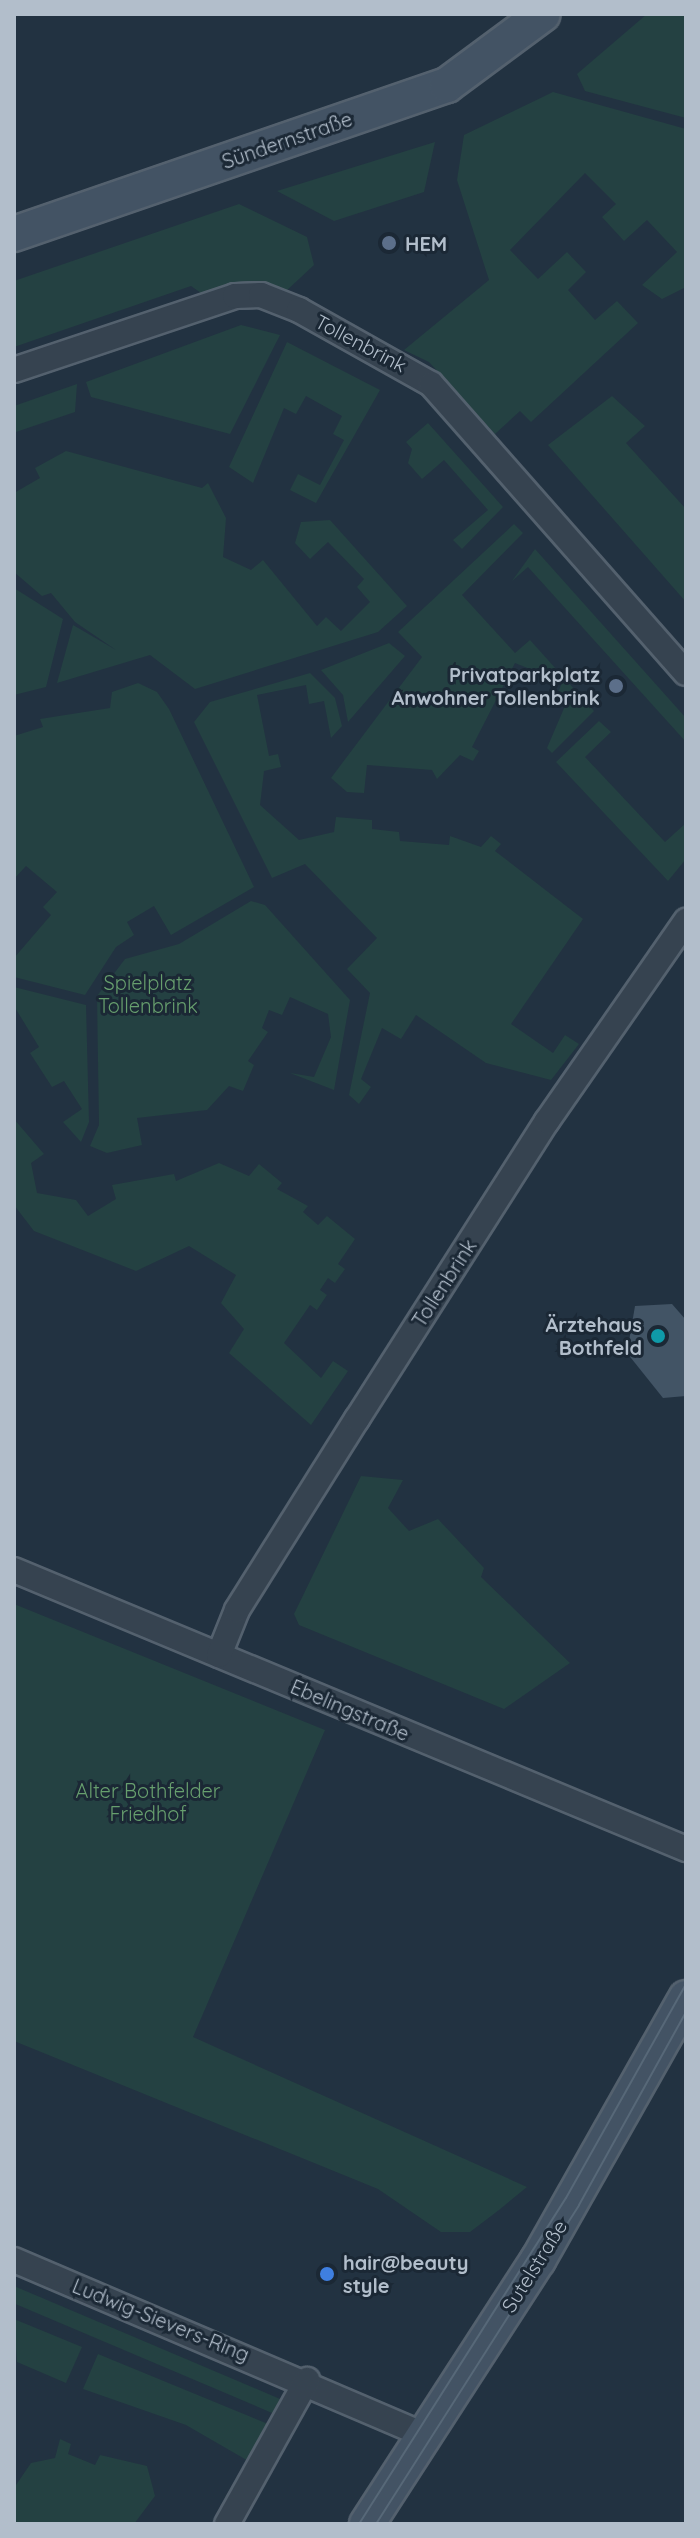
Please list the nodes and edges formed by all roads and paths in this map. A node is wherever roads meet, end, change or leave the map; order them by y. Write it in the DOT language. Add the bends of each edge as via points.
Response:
graph roads {
  1 [pos="543,14"];
  2 [pos="14,234"];
  3 [pos="14,370"];
  4 [pos="686,673"];
  5 [pos="686,921"];
  6 [pos="14,1570"];
  7 [pos="219,1655"];
  8 [pos="686,1849"];
  9 [pos="686,1998"];
  10 [pos="14,2260"];
  11 [pos="307,2380"];
  12 [pos="426,2436"];
  13 [pos="227,2524"];
  14 [pos="367,2524"];
  1 -- 2 [label="main road, Sündernstraße" via="447,85"];
  3 -- 4 [label="street, Tollenbrink" via="235,296 261,295 293,308 431,384"];
  5 -- 7 [label="street, Tollenbrink" via="547,1121 357,1419 237,1610"];
  6 -- 7 [label="street, Ebelingstraße"];
  7 -- 8 [label="street, Ebelingstraße"];
  9 -- 12 [label="main road, Sutelstraße" via="573,2202"];
  10 -- 11 [label="street, Ludwig-Sievers-Ring"];
  11 -- 12 [label="street, Ludwig-Sievers-Ring"];
  11 -- 13 [label="street"];
  12 -- 14 [label="main road, Sutelstraße"];
}
